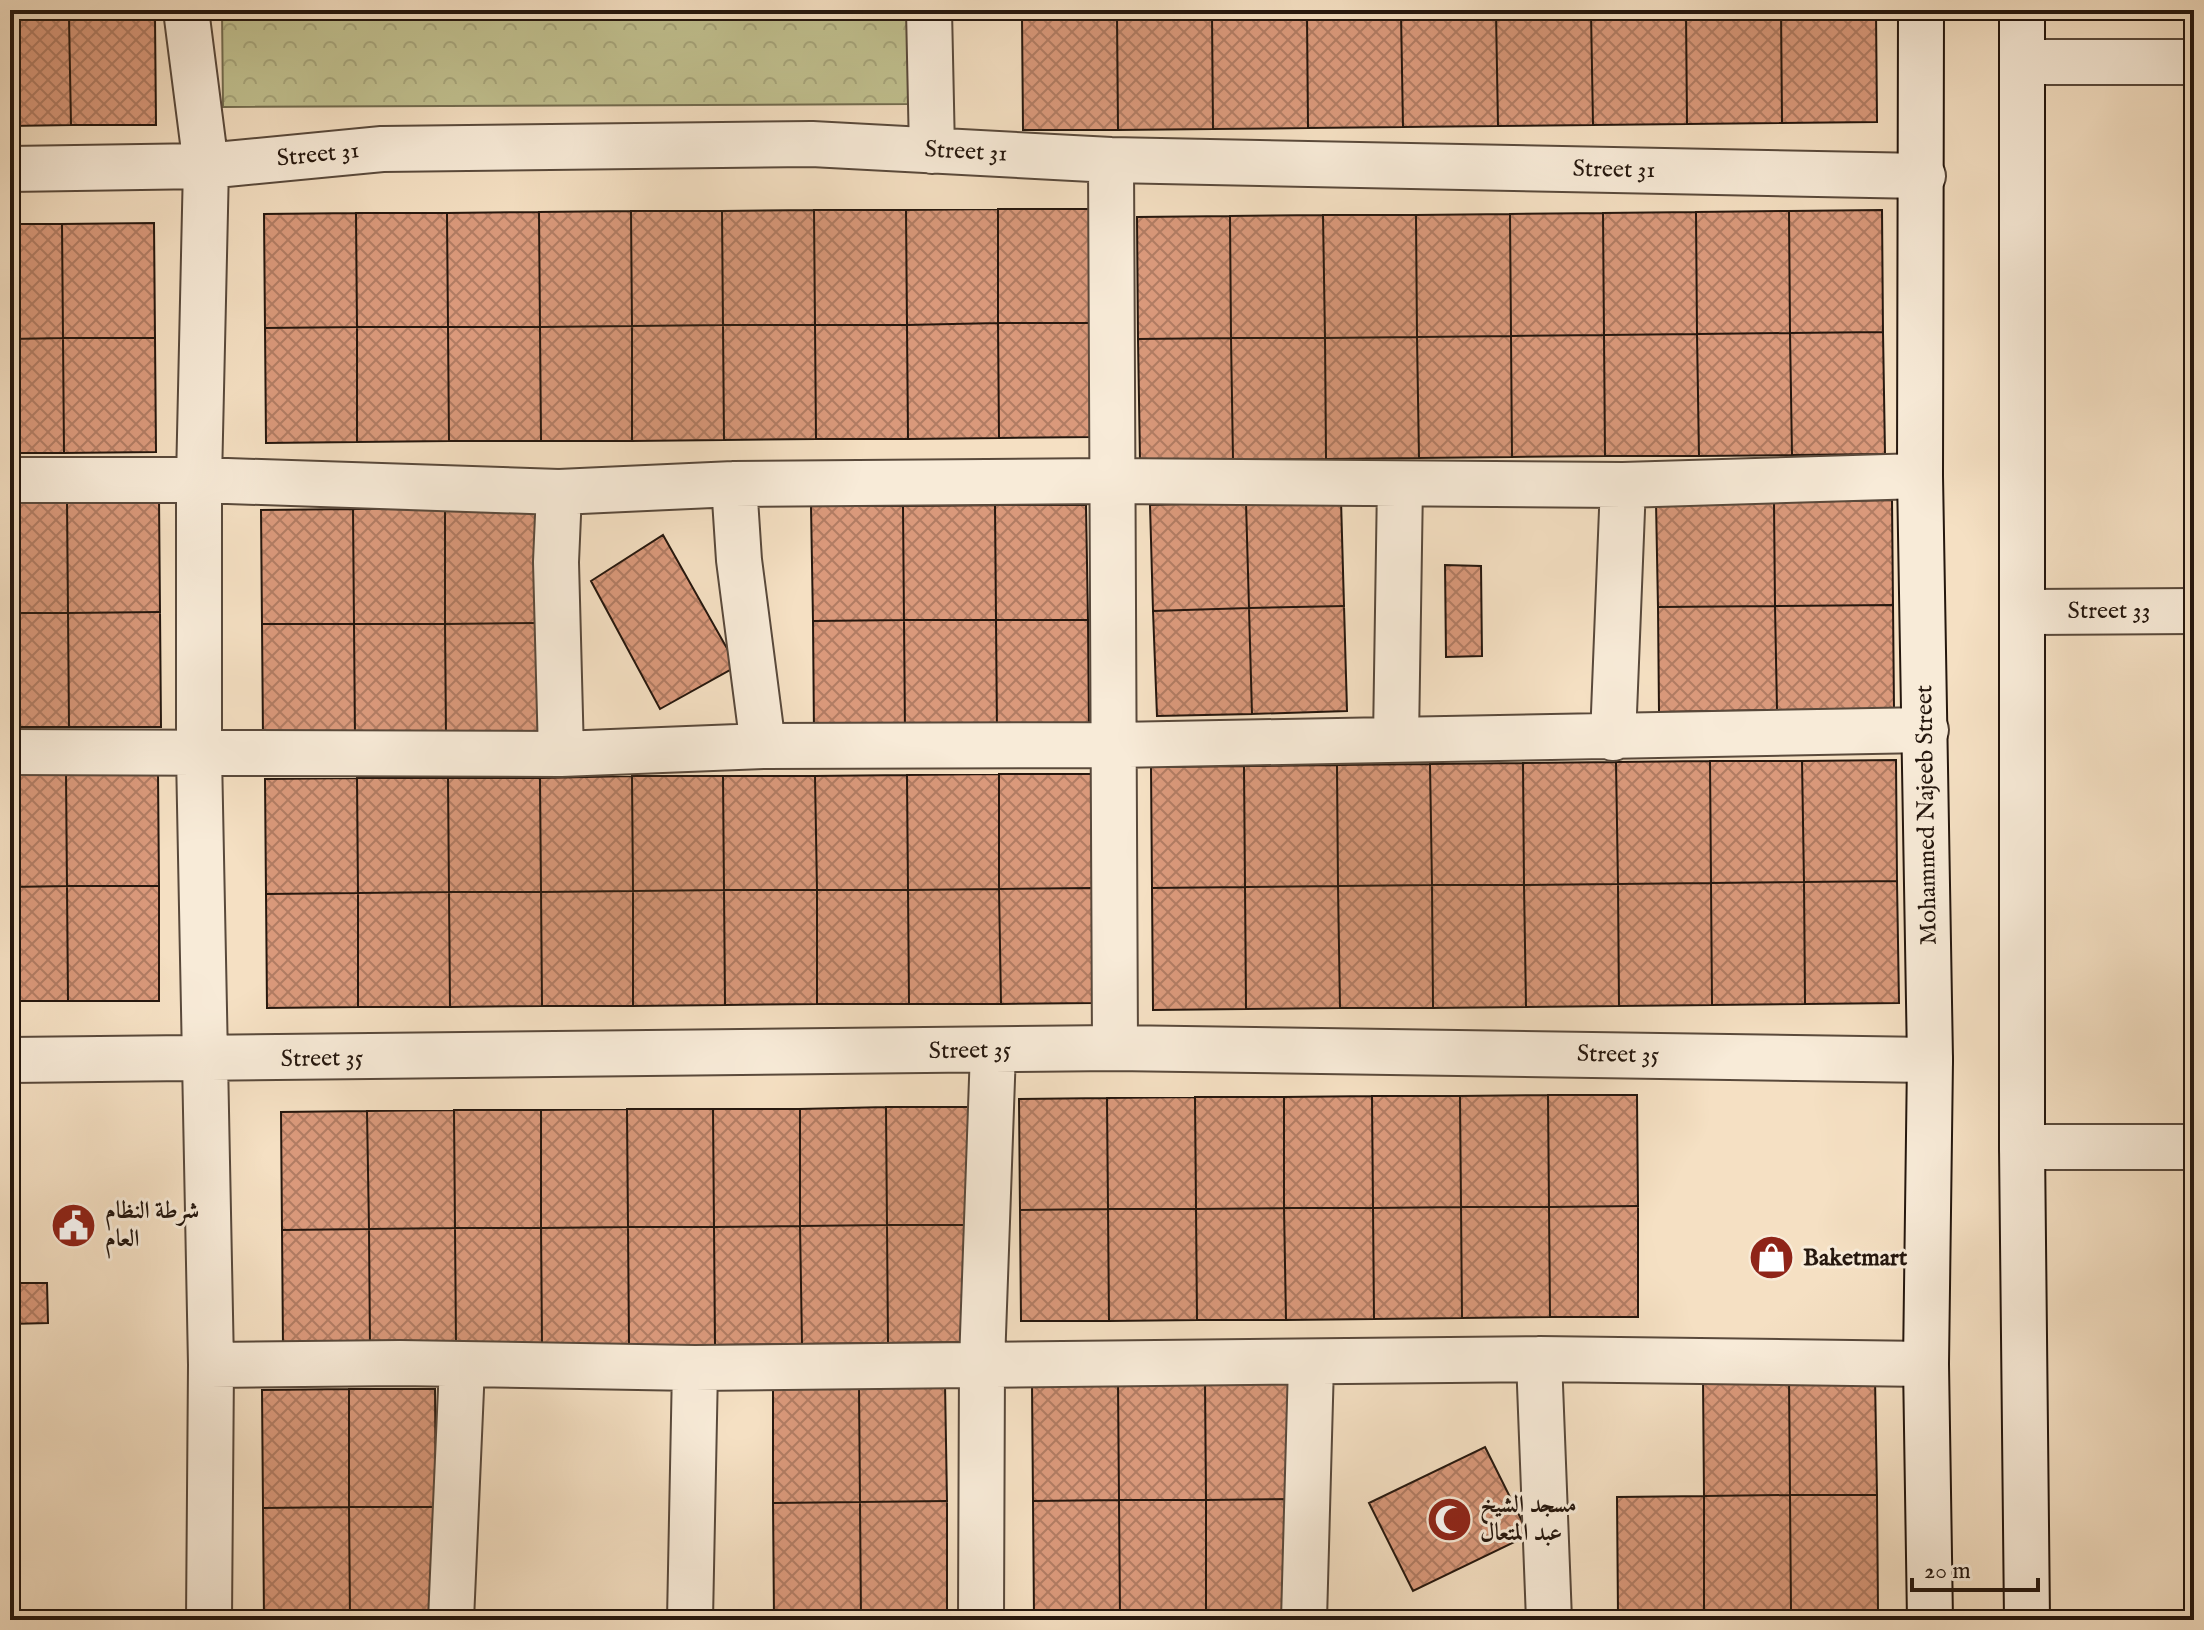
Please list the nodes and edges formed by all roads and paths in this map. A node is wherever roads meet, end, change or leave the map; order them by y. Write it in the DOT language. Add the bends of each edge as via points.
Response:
graph roads {
  1 [pos="186,10"];
  2 [pos="929,10"];
  3 [pos="1921,10"];
  4 [pos="2022,10"];
  5 [pos="2022,62"];
  6 [pos="2194,62"];
  7 [pos="932,151"];
  8 [pos="1111,160"];
  9 [pos="206,166"];
  10 [pos="10,169"];
  11 [pos="1923,176"];
  12 [pos="1920,476"];
  13 [pos="10,480"];
  14 [pos="199,480"];
  15 [pos="1110,481"];
  16 [pos="734,484"];
  17 [pos="1400,484"];
  18 [pos="1623,485"];
  19 [pos="559,492"];
  20 [pos="2194,611"];
  21 [pos="2023,612"];
  22 [pos="1926,730"];
  23 [pos="1613,738"];
  24 [pos="1396,739"];
  25 [pos="1116,745"];
  26 [pos="763,746"];
  27 [pos="10,752"];
  28 [pos="561,754"];
  29 [pos="199,755"];
  30 [pos="1115,1048"];
  31 [pos="993,1051"];
  32 [pos="10,1060"];
  33 [pos="203,1060"];
  34 [pos="1930,1060"];
  35 [pos="2022,1147"];
  36 [pos="2194,1147"];
  37 [pos="1539,1359"];
  38 [pos="982,1363"];
  39 [pos="1311,1364"];
  40 [pos="1926,1364"];
  41 [pos="211,1365"];
  42 [pos="462,1366"];
  43 [pos="695,1368"];
  44 [pos="209,1620"];
  45 [pos="451,1620"];
  46 [pos="690,1620"];
  47 [pos="981,1620"];
  48 [pos="1304,1620"];
  49 [pos="1549,1620"];
  50 [pos="1930,1620"];
  51 [pos="2027,1620"];
  1 -- 9 [label="street"];
  2 -- 7 [label="street"];
  3 -- 11 [label="street, Mohammed Najeeb Street"];
  4 -- 5 [label="street"];
  5 -- 6 [label="street"];
  5 -- 21 [label="street"];
  7 -- 8 [label="street, Street 31"];
  7 -- 9 [label="street, Street 31" via="812,144 382,149"];
  8 -- 11 [label="street, Street 31"];
  8 -- 15 [label="street"];
  9 -- 10 [label="street, Street 31"];
  9 -- 14 [label="street"];
  11 -- 12 [label="street, Mohammed Najeeb Street"];
  12 -- 18 [label="street"];
  12 -- 22 [label="street, Mohammed Najeeb Street"];
  13 -- 14 [label="street"];
  14 -- 19 [label="street"];
  14 -- 29 [label="street"];
  15 -- 16 [label="street"];
  15 -- 17 [label="street"];
  15 -- 25 [label="street"];
  16 -- 19 [label="street"];
  16 -- 26 [label="street"];
  17 -- 18 [label="street"];
  17 -- 24 [label="street"];
  18 -- 23 [label="street"];
  19 -- 28 [label="street"];
  20 -- 21 [label="street, Street 33"];
  21 -- 35 [label="street"];
  22 -- 23 [label="street"];
  22 -- 34 [label="street, Mohammed Najeeb Street"];
  23 -- 24 [label="street"];
  24 -- 25 [label="street"];
  25 -- 26 [label="street"];
  25 -- 30 [label="street"];
  26 -- 28 [label="street"];
  27 -- 29 [label="street"];
  28 -- 29 [label="street"];
  29 -- 33 [label="street"];
  30 -- 31 [label="street, Street 35"];
  30 -- 34 [label="street, Street 35"];
  31 -- 33 [label="street, Street 35"];
  31 -- 38 [label="street"];
  32 -- 33 [label="street, Street 35"];
  33 -- 41 [label="street"];
  34 -- 40 [label="street, Mohammed Najeeb Street"];
  35 -- 36 [label="street"];
  35 -- 51 [label="street"];
  37 -- 39 [label="street"];
  37 -- 40 [label="street"];
  37 -- 49 [label="street"];
  38 -- 39 [label="street"];
  38 -- 43 [label="street"];
  38 -- 47 [label="street"];
  39 -- 48 [label="street"];
  40 -- 50 [label="street, Mohammed Najeeb Street"];
  41 -- 42 [label="street"];
  41 -- 44 [label="street"];
  42 -- 43 [label="street"];
  42 -- 45 [label="street"];
  43 -- 46 [label="street"];
}
